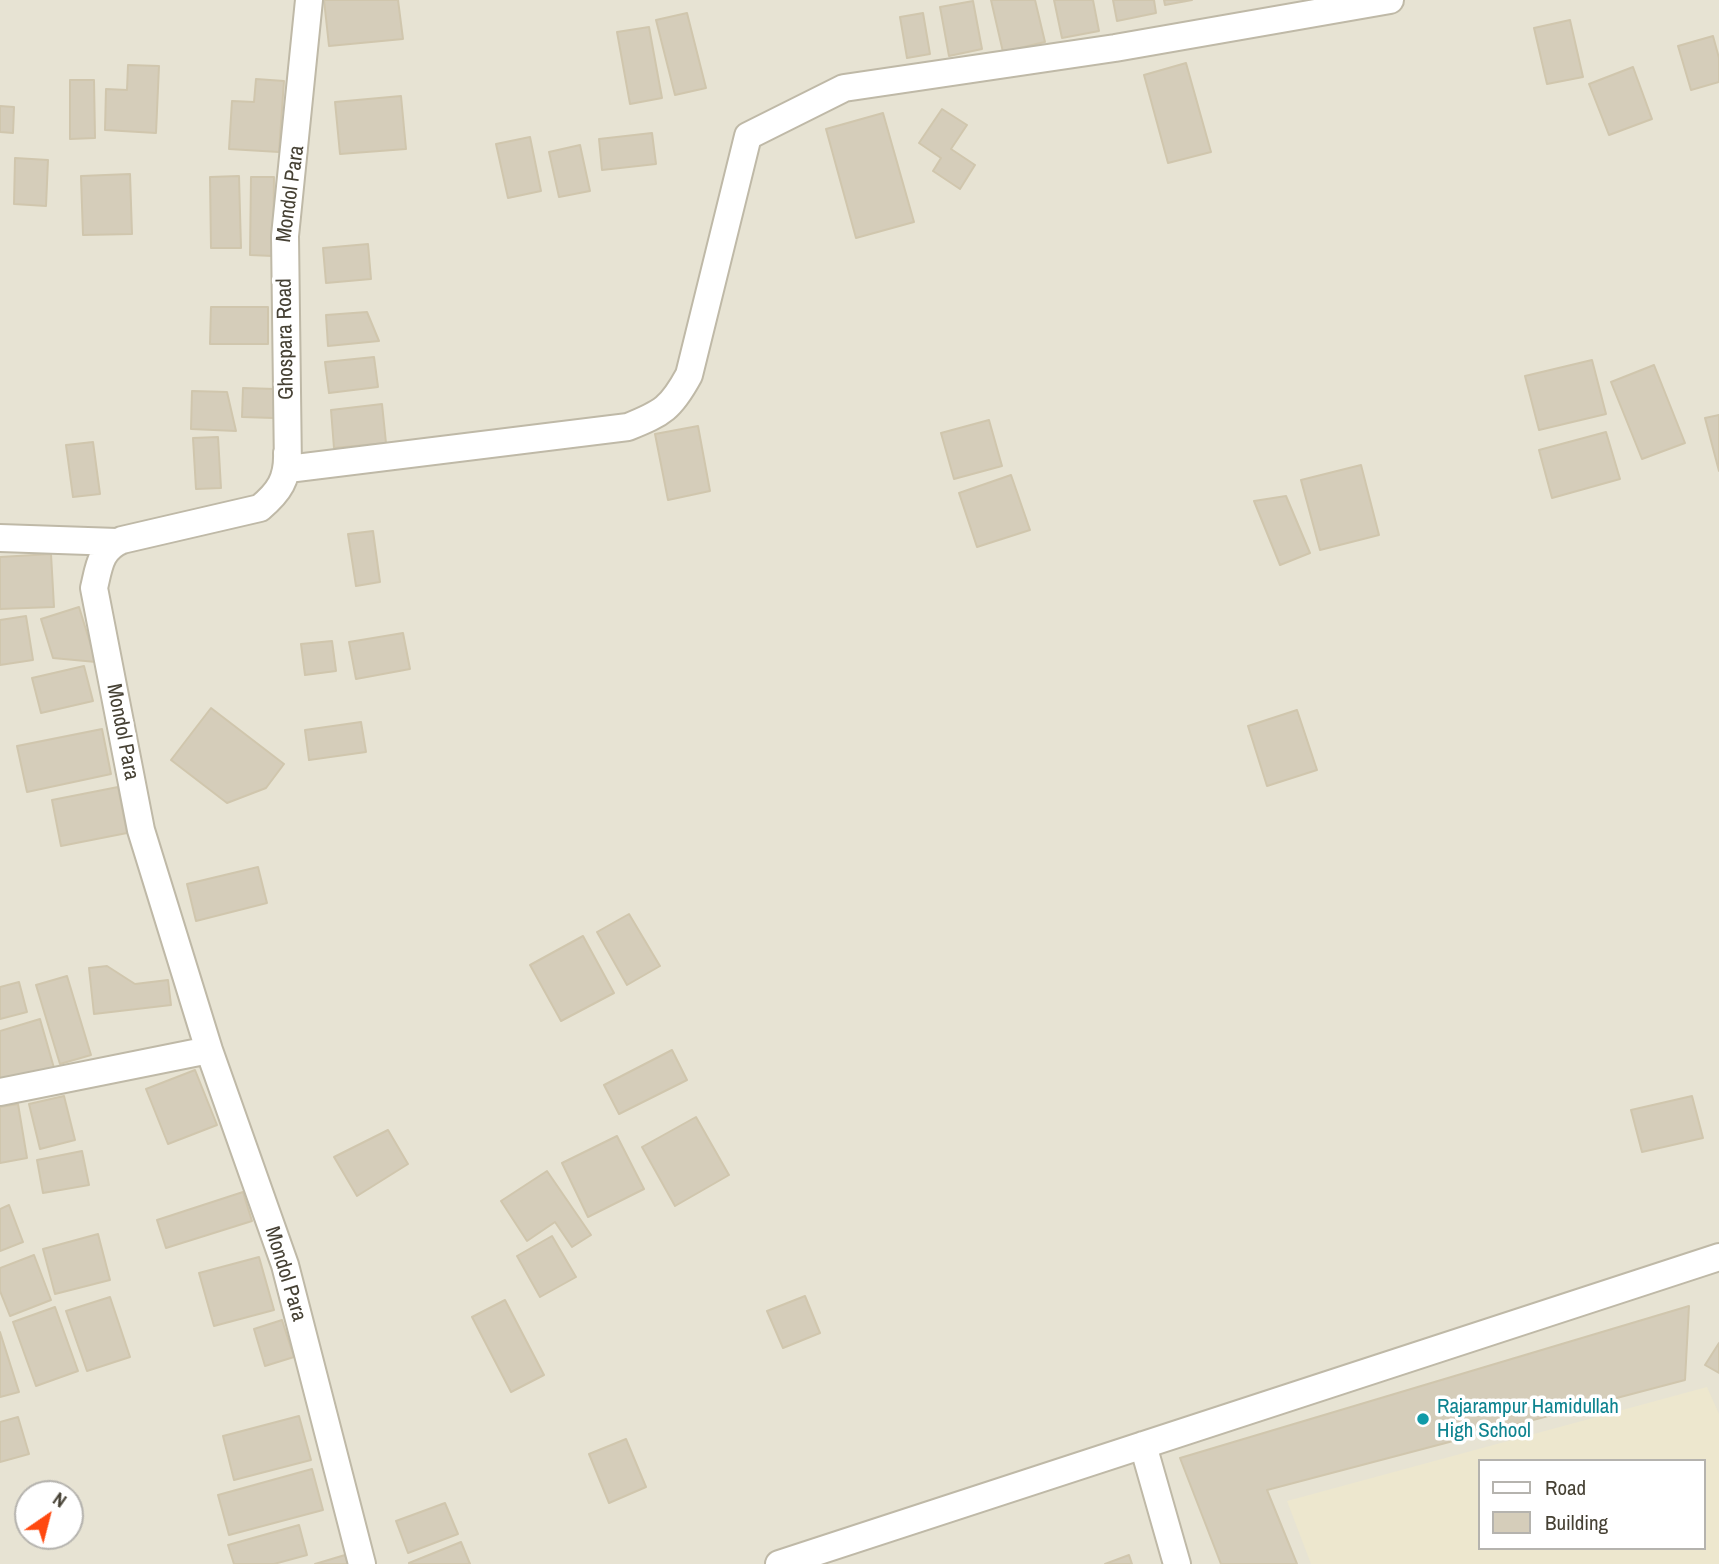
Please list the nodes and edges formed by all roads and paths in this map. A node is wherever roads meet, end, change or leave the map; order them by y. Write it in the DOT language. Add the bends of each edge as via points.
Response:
graph roads {
  1 [pos="310,0"];
  2 [pos="1390,0"];
  3 [pos="288,468"];
  4 [pos="0,538"];
  5 [pos="117,542"];
  6 [pos="209,1050"];
  7 [pos="0,1092"];
  8 [pos="1719,1257"];
  9 [pos="1143,1445"];
  10 [pos="362,1564"];
  11 [pos="779,1564"];
  12 [pos="1177,1564"];
  1 -- 3 [label="street, Mondol Para" via="306,88 283,249"];
  2 -- 3 [label="street" via="1115,48 844,88 748,136 690,375 676,399 658,415 628,427"];
  3 -- 5 [label="street" via="278,492 260,508"];
  4 -- 5 [label="street"];
  5 -- 6 [label="street, Mondol Para" via="101,559 94,588 141,830"];
  6 -- 7 [label="street"];
  6 -- 10 [label="street, Mondol Para" via="285,1265"];
  8 -- 9 [label="street"];
  9 -- 11 [label="street"];
  9 -- 12 [label="street"];
}
